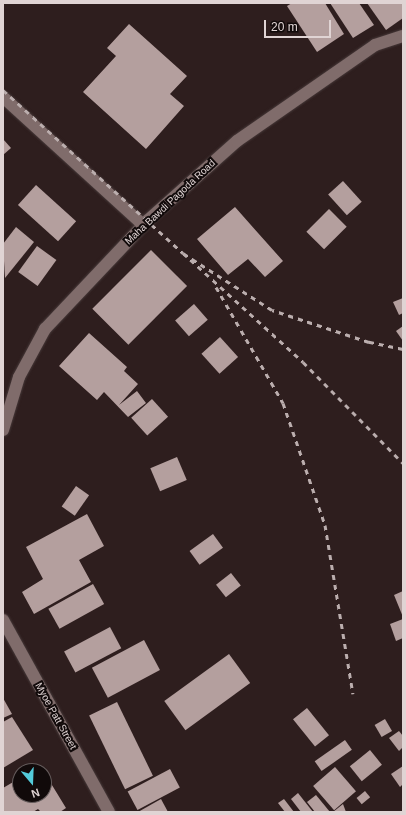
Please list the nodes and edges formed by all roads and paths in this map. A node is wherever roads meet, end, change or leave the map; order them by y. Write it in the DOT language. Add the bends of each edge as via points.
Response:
graph roads {
  1 [pos="403,36"];
  2 [pos="3,97"];
  3 [pos="143,225"];
  4 [pos="3,430"];
  5 [pos="3,620"];
  6 [pos="109,812"];
  1 -- 3 [label="street, Maha Bawdi Pagoda Road" via="375,45 237,141"];
  2 -- 3 [label="street"];
  3 -- 4 [label="street, Maha Bawdi Pagoda Road" via="45,328 19,377"];
  5 -- 6 [label="street, Myoe Patt Street"];
}
